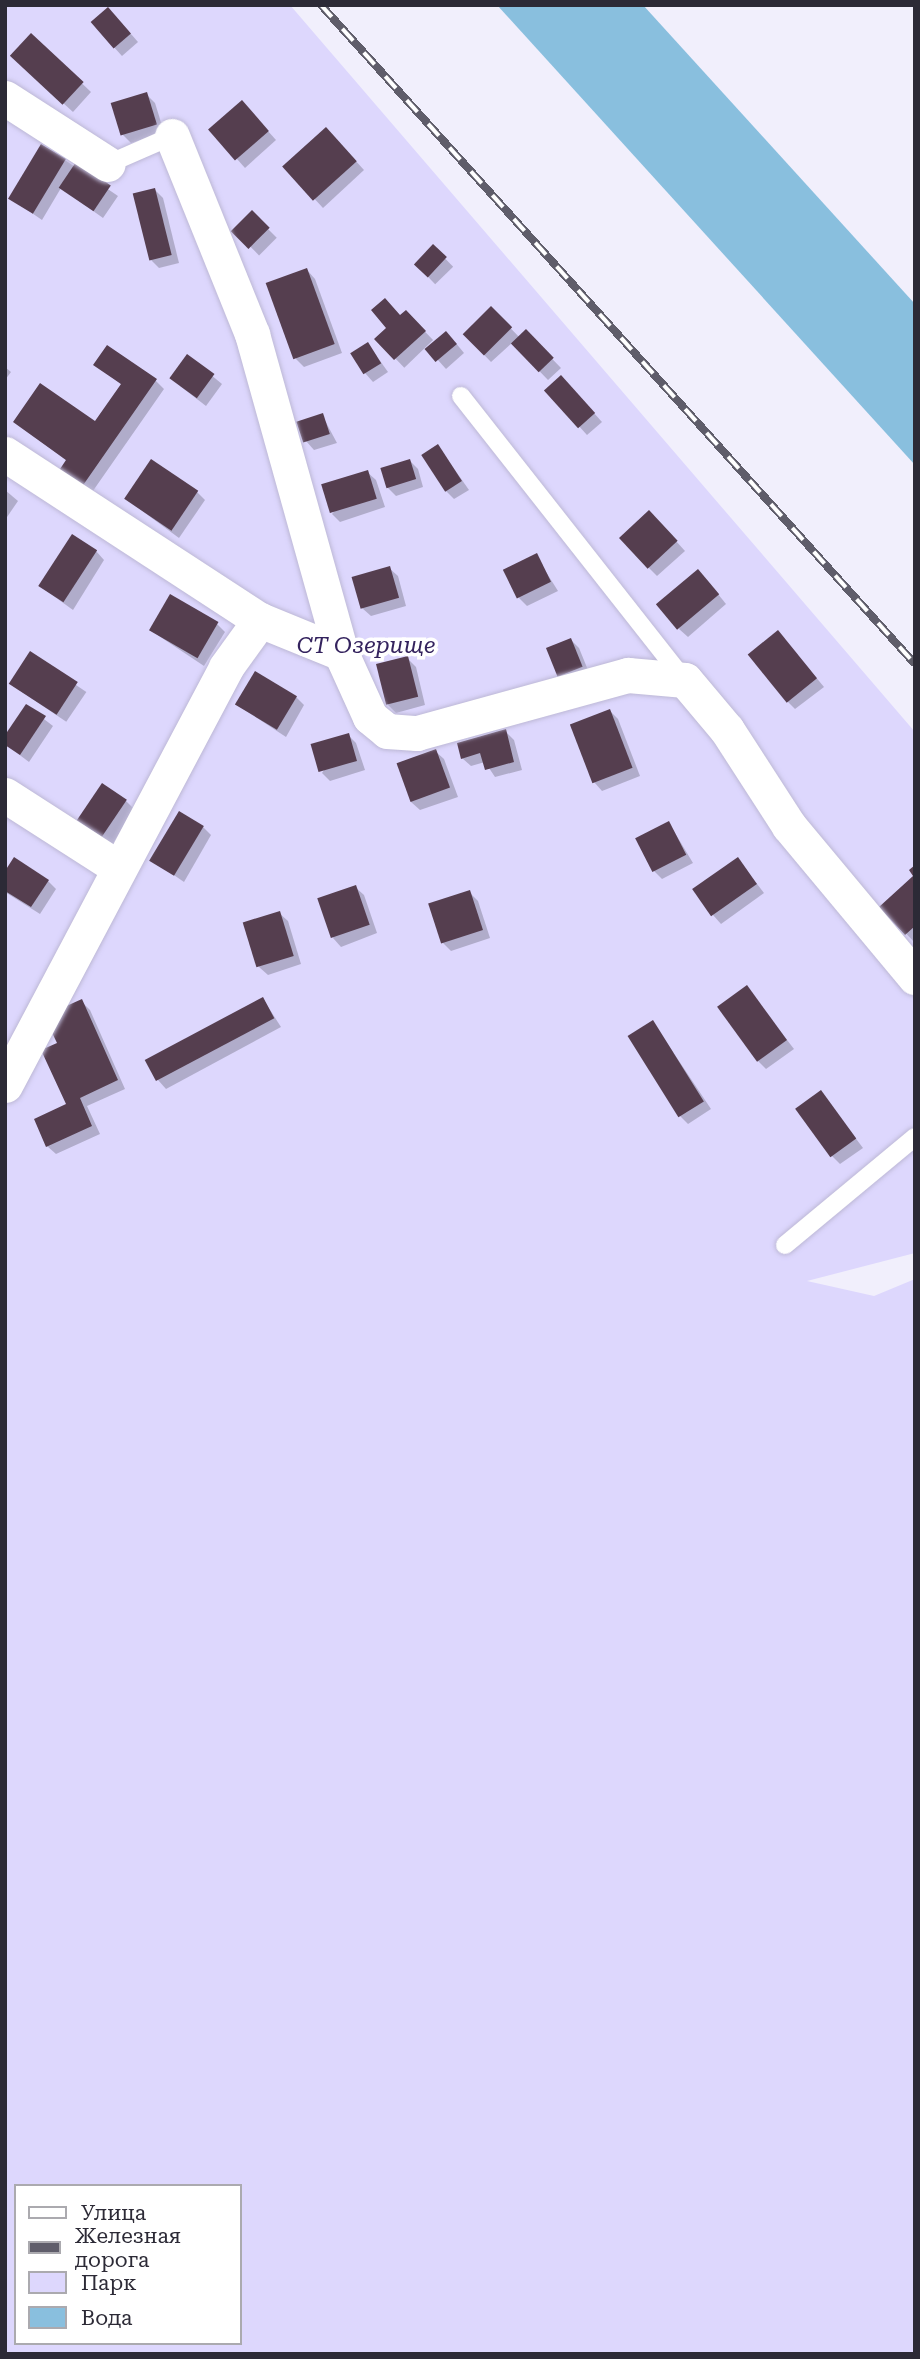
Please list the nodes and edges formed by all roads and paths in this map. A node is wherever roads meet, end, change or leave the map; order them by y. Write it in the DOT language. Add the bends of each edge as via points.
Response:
graph roads {
  1 [pos="5,98"];
  2 [pos="172,136"];
  3 [pos="107,164"];
  4 [pos="461,396"];
  5 [pos="5,454"];
  6 [pos="260,620"];
  7 [pos="341,653"];
  8 [pos="685,680"];
  9 [pos="5,795"];
  10 [pos="117,867"];
  11 [pos="915,977"];
  12 [pos="5,1085"];
  13 [pos="915,1137"];
  14 [pos="785,1245"];
  1 -- 3 [label="street"];
  2 -- 3 [label="lane"];
  2 -- 7 [label="street" via="252,334"];
  4 -- 8 [label="lane"];
  5 -- 6 [label="street"];
  6 -- 7 [label="street"];
  6 -- 10 [label="street" via="226,667"];
  7 -- 8 [label="street" via="370,717 387,731 407,733 628,675"];
  8 -- 11 [label="street" via="727,730 789,826"];
  9 -- 10 [label="street"];
  10 -- 12 [label="street"];
  13 -- 14 [label="lane"];
}
